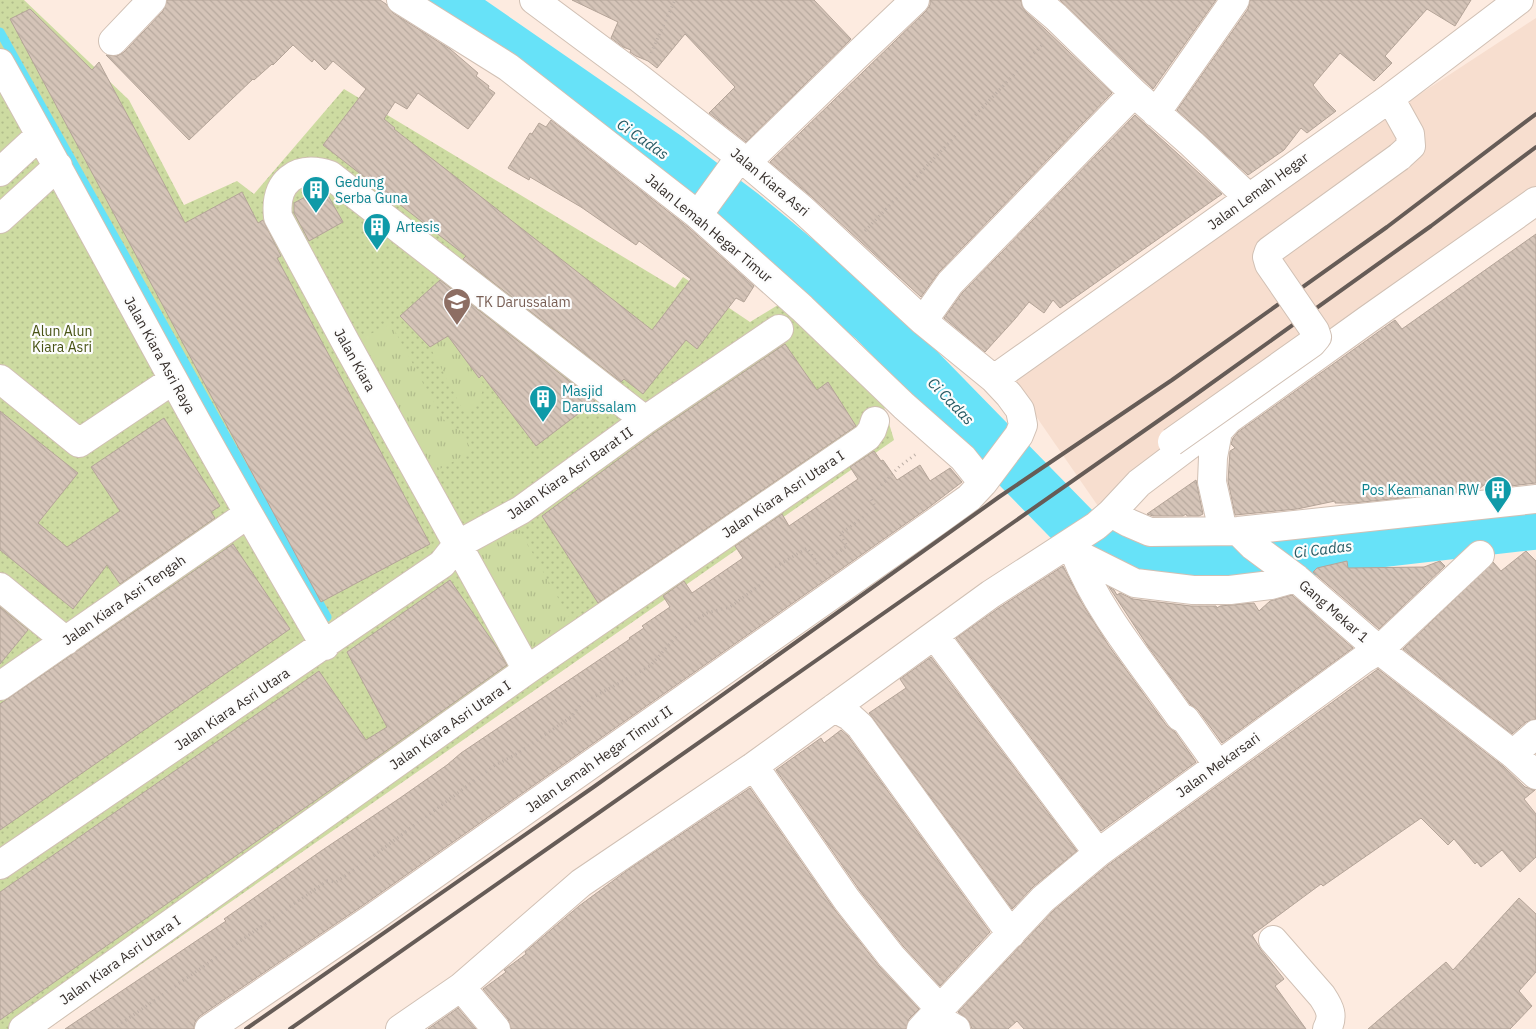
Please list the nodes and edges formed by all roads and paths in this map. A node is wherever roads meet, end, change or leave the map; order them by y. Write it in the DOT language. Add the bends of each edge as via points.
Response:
graph roads {
  1 [pos="152,0"];
  2 [pos="401,0"];
  3 [pos="534,0"];
  4 [pos="675,0"];
  5 [pos="915,0"];
  6 [pos="1036,0"];
  7 [pos="1235,0"];
  8 [pos="1519,0"];
  9 [pos="1063,23"];
  10 [pos="113,41"];
  11 [pos="0,63"];
  12 [pos="639,78"];
  13 [pos="1134,93"];
  14 [pos="1390,98"];
  15 [pos="1156,113"];
  16 [pos="40,135"];
  17 [pos="739,163"];
  18 [pos="58,166"];
  19 [pos="0,172"];
  20 [pos="1249,198"];
  21 [pos="1536,201"];
  22 [pos="700,212"];
  23 [pos="0,219"];
  24 [pos="847,250"];
  25 [pos="923,321"];
  26 [pos="779,329"];
  27 [pos="994,379"];
  28 [pos="0,380"];
  29 [pos="173,380"];
  30 [pos="645,420"];
  31 [pos="875,421"];
  32 [pos="1218,431"];
  33 [pos="1019,435"];
  34 [pos="939,437"];
  35 [pos="986,480"];
  36 [pos="1139,482"];
  37 [pos="1536,499"];
  38 [pos="248,514"];
  39 [pos="1104,520"];
  40 [pos="1238,536"];
  41 [pos="457,545"];
  42 [pos="1068,547"];
  43 [pos="1480,555"];
  44 [pos="1292,575"];
  45 [pos="0,587"];
  46 [pos="934,636"];
  47 [pos="66,641"];
  48 [pos="325,646"];
  49 [pos="1379,650"];
  50 [pos="527,670"];
  51 [pos="0,686"];
  52 [pos="834,708"];
  53 [pos="1536,734"];
  54 [pos="1513,754"];
  55 [pos="1218,765"];
  56 [pos="754,766"];
  57 [pos="1536,775"];
  58 [pos="1098,853"];
  59 [pos="0,865"];
  60 [pos="1011,934"];
  61 [pos="1273,940"];
  62 [pos="461,987"];
  63 [pos="938,1021"];
  64 [pos="23,1029"];
  65 [pos="113,1029"];
  66 [pos="209,1029"];
  67 [pos="400,1029"];
  68 [pos="496,1029"];
  69 [pos="1327,1029"];
  1 -- 10 [label="street"];
  2 -- 22 [label="street, Jalan Lemah Hegar Timur" via="508,67"];
  3 -- 12 [label="street, Jalan Kiara Asri"];
  4 -- 12 [label="path"];
  5 -- 17 [label="street"];
  6 -- 9 [label="street"];
  7 -- 15 [label="street"];
  8 -- 14 [label="street, Jalan Lemah Hegar"];
  9 -- 13 [label="street"];
  9 -- 24 [label="path"];
  11 -- 16 [label="street, Jalan Kiara Asri Raya"];
  12 -- 17 [label="street, Jalan Kiara Asri"];
  13 -- 15 [label="street"];
  13 -- 25 [label="street" via="950,283"];
  14 -- 20 [label="street, Jalan Lemah Hegar"];
  14 -- 36 [label="street, bridge" via="1410,134 1411,146 1269,251 1267,257 1317,337 1312,344 1136,469"];
  15 -- 20 [label="street"];
  16 -- 18 [label="street, Jalan Kiara Asri Raya"];
  16 -- 19 [label="street"];
  17 -- 22 [label="street"];
  17 -- 24 [label="street, Jalan Kiara Asri" via="802,209"];
  18 -- 23 [label="street"];
  18 -- 29 [label="street, Jalan Kiara Asri Raya"];
  20 -- 27 [label="street, Jalan Lemah Hegar"];
  21 -- 32 [label="street" via="1228,420"];
  22 -- 34 [label="street, Jalan Lemah Hegar Timur"];
  24 -- 25 [label="street, Jalan Kiara Asri"];
  25 -- 27 [label="street, Jalan Kiara Asri"];
  26 -- 30 [label="street, Jalan Kiara Asri Barat II"];
  27 -- 33 [label="street, Jalan Kiara Asri" via="1020,410 1023,425"];
  28 -- 29 [label="street" via="79,443"];
  29 -- 38 [label="street, Jalan Kiara Asri Raya"];
  30 -- 41 [label="street, Jalan Kiara Asri Barat II" via="520,510"];
  30 -- 41 [label="street, Jalan Kiara" via="330,174 307,171 296,175 279,193 278,217"];
  31 -- 50 [label="street, Jalan Kiara Asri Utara I" via="867,437"];
  32 -- 36 [label="street" via="1208,432"];
  32 -- 40 [label="street" via="1212,482"];
  33 -- 35 [label="street, Jalan Lemah Hegar Timur II"];
  34 -- 35 [label="street, Jalan Lemah Hegar Timur"];
  34 -- 65 [label="path" via="900,466 870,497 876,508 840,534 847,546 819,566 807,548 772,570 760,585 730,607 707,613 684,628 650,666 581,704 571,717 494,766 361,865 336,882 326,881"];
  35 -- 66 [label="street, Jalan Lemah Hegar Timur II" via="969,498 379,914"];
  36 -- 39 [label="street"];
  37 -- 40 [label="street"];
  38 -- 47 [label="street, Jalan Kiara Asri Tengah"];
  38 -- 48 [label="street, Jalan Kiara Asri Raya"];
  39 -- 40 [label="street" via="1150,532"];
  39 -- 42 [label="street"];
  40 -- 44 [label="street, Gang Mekar 1"];
  41 -- 48 [label="street, Jalan Kiara Asri Utara" via="442,564"];
  41 -- 50 [label="street, Jalan Kiara"];
  42 -- 44 [label="street" via="1136,583 1193,590 1230,590 1271,584"];
  42 -- 46 [label="street" via="991,594"];
  42 -- 55 [label="street" via="1117,630"];
  43 -- 49 [label="street, Jalan Mekarsari"];
  44 -- 49 [label="street, Gang Mekar 1"];
  45 -- 47 [label="street"];
  46 -- 52 [label="street"];
  46 -- 58 [label="street"];
  47 -- 51 [label="street, Jalan Kiara Asri Tengah"];
  48 -- 59 [label="street, Jalan Kiara Asri Utara"];
  49 -- 54 [label="street"];
  49 -- 55 [label="street, Jalan Mekarsari"];
  50 -- 64 [label="street, Jalan Kiara Asri Utara I"];
  52 -- 56 [label="street"];
  52 -- 60 [label="street" via="850,716 860,726"];
  53 -- 54 [label="street"];
  54 -- 57 [label="street"];
  55 -- 58 [label="street, Jalan Mekarsari"];
  56 -- 62 [label="street" via="581,883"];
  56 -- 63 [label="street" via="847,900"];
  58 -- 60 [label="street, Jalan Mekarsari" via="1043,899"];
  60 -- 63 [label="street, Jalan Mekarsari"];
  61 -- 69 [label="street" via="1329,1006 1332,1016"];
  62 -- 67 [label="street"];
  62 -- 68 [label="street"];
}
